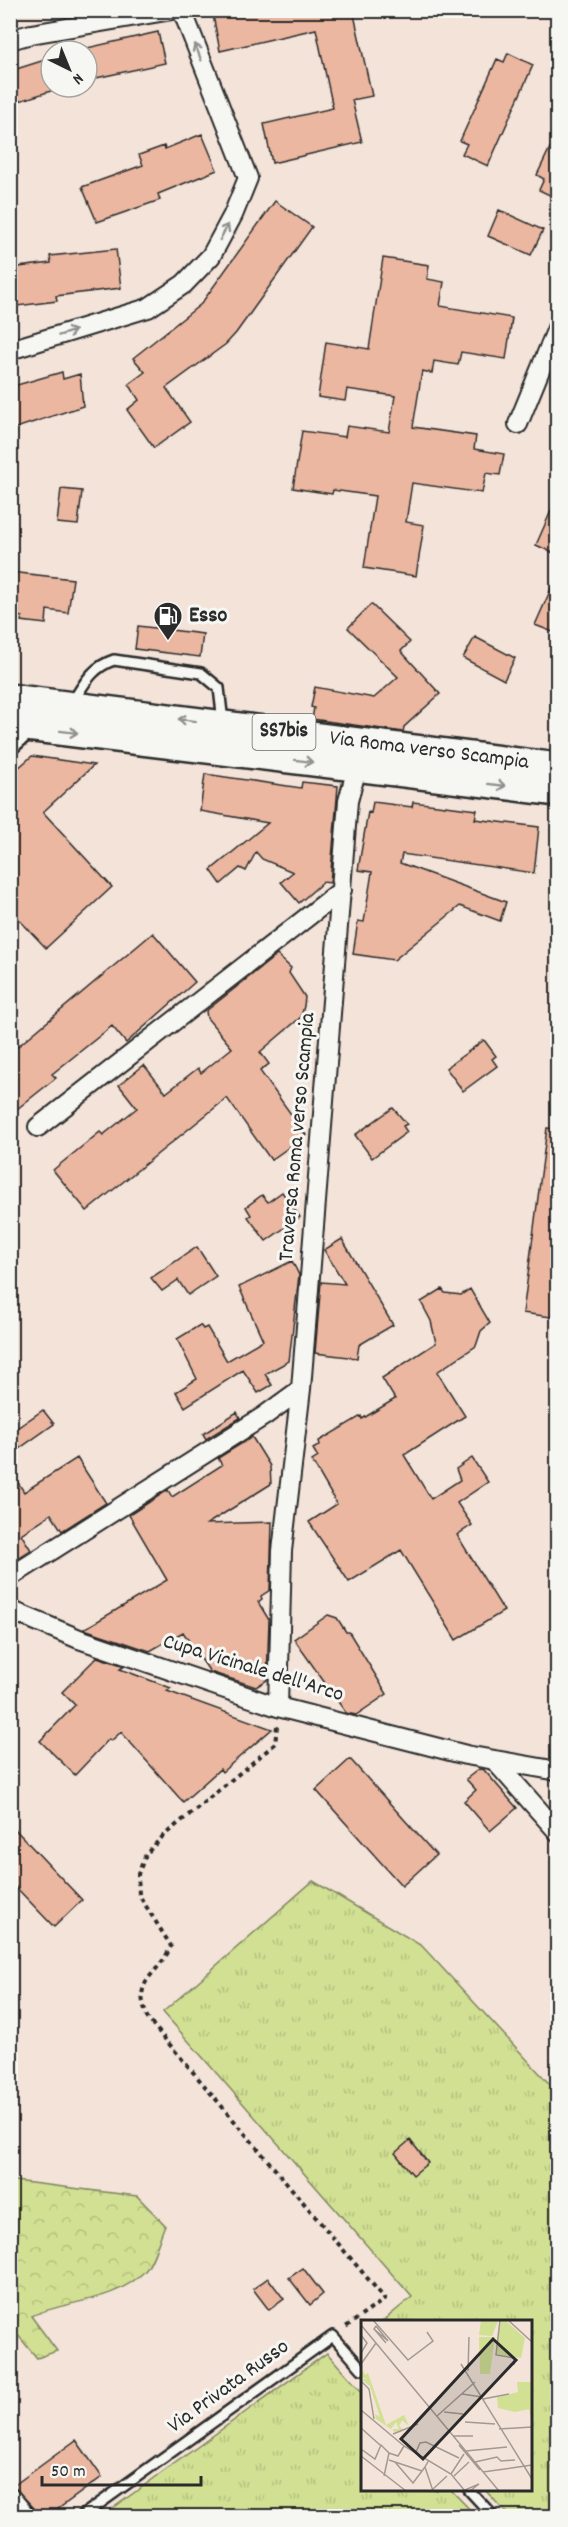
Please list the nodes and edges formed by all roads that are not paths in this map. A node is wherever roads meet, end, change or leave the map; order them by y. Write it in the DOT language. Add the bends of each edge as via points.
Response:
graph roads {
  1 [pos="171,10"];
  2 [pos="182,10"];
  3 [pos="10,40"];
  4 [pos="558,326"];
  5 [pos="10,350"];
  6 [pos="518,424"];
  7 [pos="10,698"];
  8 [pos="42,715"];
  9 [pos="223,725"];
  10 [pos="10,751"];
  11 [pos="558,767"];
  12 [pos="357,768"];
  13 [pos="558,792"];
  14 [pos="342,890"];
  15 [pos="38,1127"];
  16 [pos="301,1389"];
  17 [pos="10,1577"];
  18 [pos="10,1610"];
  19 [pos="278,1707"];
  20 [pos="494,1760"];
  21 [pos="558,1772"];
  22 [pos="558,1832"];
  23 [pos="361,2368"];
  24 [pos="470,2491"];
  25 [pos="10,2497"];
  26 [pos="26,2517"];
  27 [pos="82,2517"];
  28 [pos="493,2517"];
  1 -- 3 [label="street"];
  5 -- 2 [label="street, one-way" via="148,308 184,284 211,256 233,215 248,178"];
  4 -- 6 [label="street"];
  7 -- 8 [label="main road, Via Roma verso Scampia / SS7bis"];
  9 -- 8 [label="main road, Via Roma verso Scampia / SS7bis, one-way"];
  8 -- 9 [label="lane" via="101,664 114,660 201,673 219,688"];
  8 -- 10 [label="lane"];
  8 -- 12 [label="main road, Via Roma verso Scampia / SS7bis, one-way"];
  9 -- 11 [label="main road, Via Roma verso Scampia / SS7bis"];
  12 -- 13 [label="main road, Via Roma verso Scampia / SS7bis, one-way"];
  12 -- 14 [label="street, Traversa Roma verso Scampia" via="348,801"];
  14 -- 15 [label="street"];
  14 -- 16 [label="street, Traversa Roma verso Scampia"];
  16 -- 17 [label="street"];
  16 -- 19 [label="street, Traversa Roma verso Scampia" via="282,1551"];
  18 -- 19 [label="street, Cupa Vicinale dell'Arco" via="79,1639"];
  19 -- 20 [label="street, Cupa Vicinale dell'Arco"];
  20 -- 21 [label="street, Cupa Vicinale dell'Arco"];
  20 -- 22 [label="street"];
  23 -- 27 [label="lane, Via Privata Russo" via="333,2336"];
  24 -- 28 [label="lane"];
  25 -- 26 [label="street"];
}
